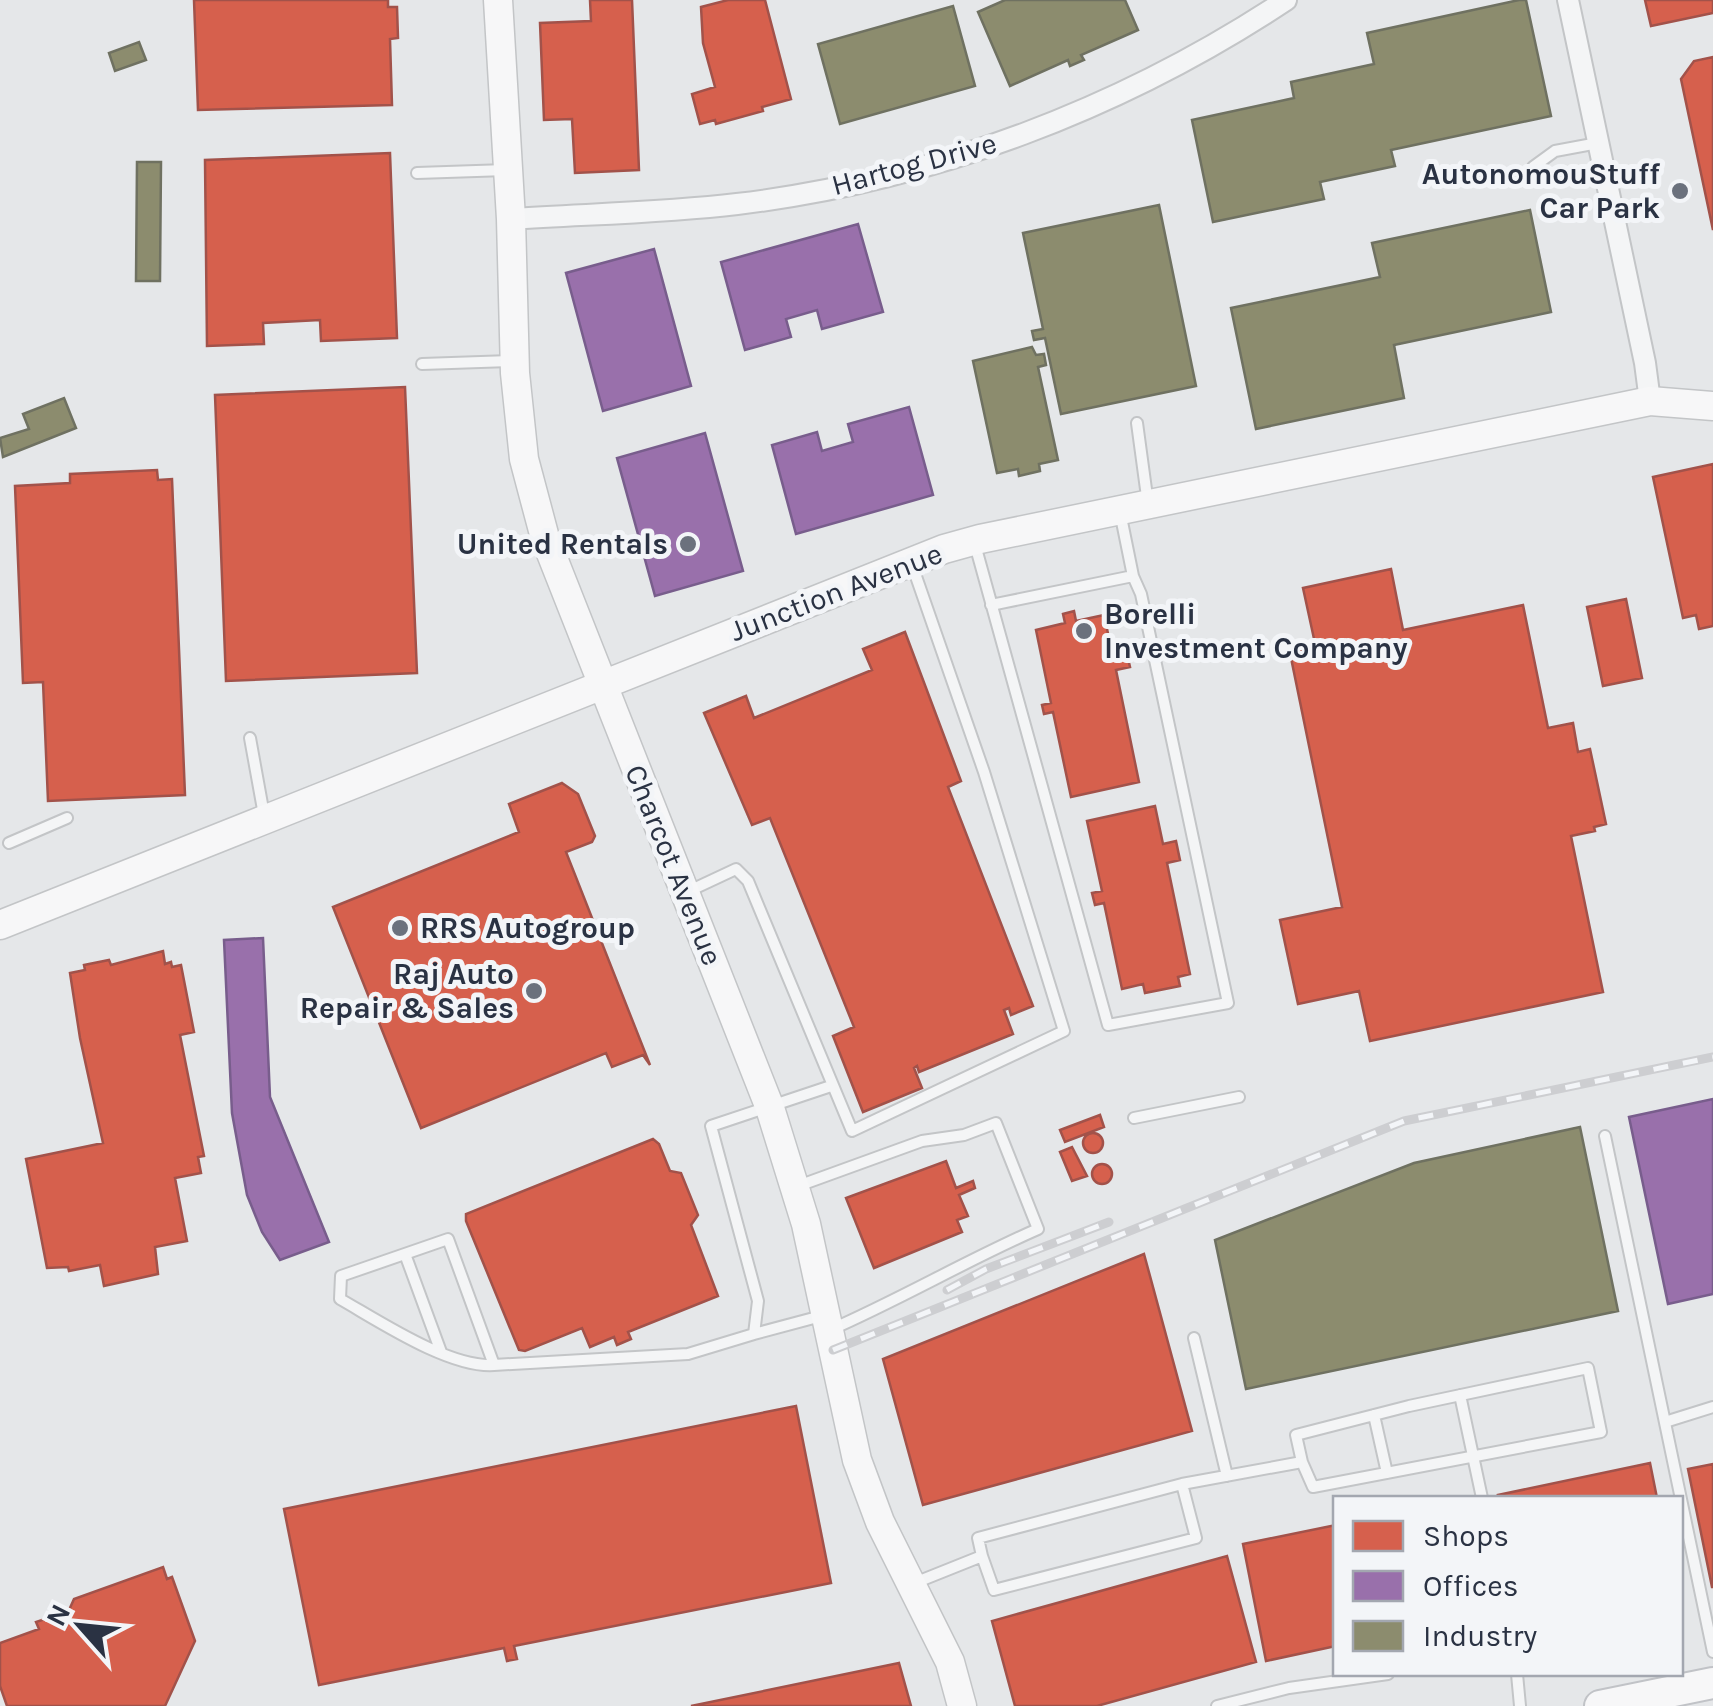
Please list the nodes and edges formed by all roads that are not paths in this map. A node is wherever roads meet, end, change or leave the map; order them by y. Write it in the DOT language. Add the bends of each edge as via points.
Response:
graph roads {
  1 [pos="498,0"];
  2 [pos="1286,0"];
  3 [pos="1568,0"];
  4 [pos="1598,143"];
  5 [pos="1533,167"];
  6 [pos="508,170"];
  7 [pos="418,173"];
  8 [pos="511,220"];
  9 [pos="514,361"];
  10 [pos="422,364"];
  11 [pos="1650,402"];
  12 [pos="1713,406"];
  13 [pos="1137,424"];
  14 [pos="1148,505"];
  15 [pos="1120,511"];
  16 [pos="974,541"];
  17 [pos="911,561"];
  18 [pos="1133,576"];
  19 [pos="992,605"];
  20 [pos="602,685"];
  21 [pos="250,738"];
  22 [pos="67,818"];
  23 [pos="264,818"];
  24 [pos="8,843"];
  25 [pos="686,893"];
  26 [pos="0,925"];
  27 [pos="832,1086"];
  28 [pos="1240,1098"];
  29 [pos="770,1108"];
  30 [pos="1134,1118"];
  31 [pos="1605,1136"];
  32 [pos="795,1187"];
  33 [pos="405,1254"];
  34 [pos="828,1323"];
  35 [pos="754,1334"];
  36 [pos="1194,1338"];
  37 [pos="440,1352"];
  38 [pos="494,1365"];
  39 [pos="1460,1396"];
  40 [pos="1713,1407"];
  41 [pos="1374,1415"];
  42 [pos="1665,1422"];
  43 [pos="1473,1457"];
  44 [pos="1302,1462"];
  45 [pos="1387,1473"];
  46 [pos="1228,1476"];
  47 [pos="1182,1484"];
  48 [pos="1482,1496"];
  49 [pos="1682,1496"];
  50 [pos="1683,1500"];
  51 [pos="982,1556"];
  52 [pos="911,1585"];
  53 [pos="1710,1618"];
  54 [pos="1713,1652"];
  55 [pos="1374,1676"];
  56 [pos="1517,1676"];
  57 [pos="1713,1683"];
  58 [pos="962,1706"];
  59 [pos="1217,1706"];
  60 [pos="1520,1706"];
  61 [pos="1600,1706"];
  1 -- 6 [label="street, Charcot Avenue"];
  2 -- 8 [label="street, Hartog Drive" via="1176,66 1086,109 948,159 742,204"];
  3 -- 4 [label="street"];
  4 -- 5 [label="lane" via="1555,152"];
  4 -- 11 [label="street"];
  6 -- 7 [label="lane"];
  6 -- 8 [label="street, Charcot Avenue"];
  8 -- 9 [label="street, Charcot Avenue"];
  9 -- 10 [label="lane"];
  9 -- 20 [label="street, Charcot Avenue" via="524,459 545,538"];
  11 -- 12 [label="street, Junction Avenue"];
  11 -- 14 [label="street, Junction Avenue"];
  13 -- 14 [label="lane"];
  14 -- 15 [label="street, Junction Avenue"];
  15 -- 16 [label="street, Junction Avenue"];
  15 -- 18 [label="lane"];
  16 -- 17 [label="street, Junction Avenue"];
  16 -- 19 [label="lane"];
  17 -- 20 [label="street, Junction Avenue"];
  17 -- 27 [label="lane" via="1064,1031 852,1131"];
  18 -- 19 [label="lane"];
  18 -- 19 [label="lane" via="1228,1003 1108,1026"];
  20 -- 23 [label="street, Junction Avenue"];
  20 -- 25 [label="street, Charcot Avenue"];
  21 -- 23 [label="lane"];
  22 -- 24 [label="lane"];
  23 -- 26 [label="street, Junction Avenue"];
  25 -- 27 [label="lane" via="736,869 748,881"];
  25 -- 29 [label="street, Charcot Avenue"];
  27 -- 29 [label="lane"];
  28 -- 30 [label="lane"];
  29 -- 32 [label="street, Charcot Avenue"];
  29 -- 35 [label="lane" via="711,1126 758,1301"];
  31 -- 42 [label="lane"];
  32 -- 34 [label="street, Charcot Avenue"];
  32 -- 34 [label="lane" via="922,1141 964,1136 996,1123 1038,1229 878,1309"];
  33 -- 37 [label="lane"];
  33 -- 37 [label="lane" via="341,1276 340,1299"];
  33 -- 38 [label="lane" via="448,1239"];
  34 -- 35 [label="lane"];
  34 -- 52 [label="street, Charcot Avenue" via="857,1460"];
  35 -- 38 [label="lane" via="688,1354"];
  36 -- 46 [label="lane"];
  37 -- 38 [label="lane"];
  39 -- 41 [label="lane"];
  39 -- 43 [label="lane"];
  39 -- 43 [label="lane" via="1588,1368 1601,1432"];
  40 -- 42 [label="lane"];
  41 -- 44 [label="lane" via="1296,1436"];
  41 -- 45 [label="lane"];
  42 -- 49 [label="lane"];
  43 -- 45 [label="lane"];
  43 -- 48 [label="lane"];
  44 -- 45 [label="lane" via="1313,1486"];
  44 -- 46 [label="lane"];
  46 -- 47 [label="lane"];
  47 -- 51 [label="lane" via="978,1538"];
  47 -- 51 [label="lane" via="1196,1538 994,1590"];
  50 -- 53 [label="lane"];
  51 -- 52 [label="lane"];
  52 -- 58 [label="street, Charcot Avenue" via="950,1662"];
  53 -- 54 [label="lane"];
  55 -- 59 [label="lane"];
  56 -- 60 [label="lane"];
  57 -- 61 [label="main road"];
}
